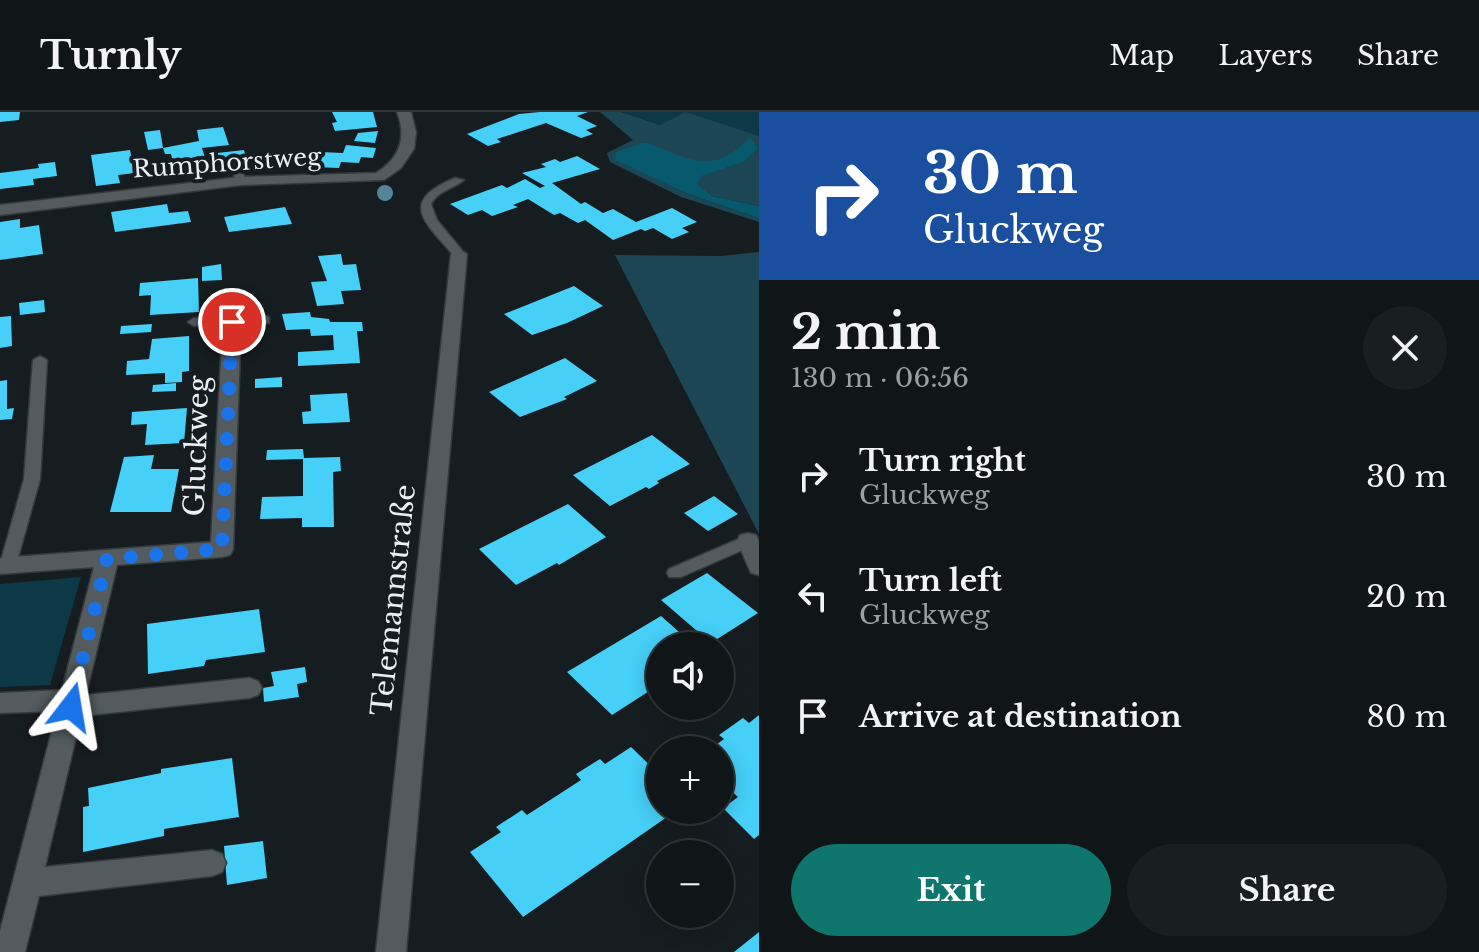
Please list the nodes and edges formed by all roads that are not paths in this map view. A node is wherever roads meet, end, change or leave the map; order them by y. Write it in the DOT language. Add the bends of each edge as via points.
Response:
graph roads {
  1 [pos="404,112"];
  2 [pos="235,164"];
  3 [pos="459,180"];
  4 [pos="241,181"];
  5 [pos="0,210"];
  6 [pos="459,254"];
  7 [pos="264,320"];
  8 [pos="194,322"];
  9 [pos="232,322"];
  10 [pos="40,360"];
  11 [pos="748,541"];
  12 [pos="107,559"];
  13 [pos="4,566"];
  14 [pos="759,567"];
  15 [pos="675,573"];
  16 [pos="249,688"];
  17 [pos="0,703"];
  18 [pos="71,704"];
  19 [pos="212,863"];
  20 [pos="27,883"];
  21 [pos="10,952"];
  22 [pos="391,952"];
  1 -- 4 [label="street, Rumphorstweg" via="409,146 379,177"];
  2 -- 4 [label="lane"];
  3 -- 6 [label="lane" via="438,187 424,205"];
  4 -- 5 [label="street, Rumphorstweg"];
  6 -- 22 [label="street, Telemannstraße"];
  7 -- 9 [label="lane"];
  8 -- 9 [label="lane"];
  9 -- 12 [label="street, Gluckweg" via="222,549"];
  10 -- 13 [label="lane, Gluckweg" via="32,479"];
  11 -- 14 [label="street"];
  11 -- 15 [label="lane"];
  12 -- 13 [label="street, Gluckweg"];
  12 -- 18 [label="street"];
  16 -- 18 [label="street"];
  17 -- 18 [label="street"];
  18 -- 20 [label="street"];
  19 -- 20 [label="street"];
  20 -- 21 [label="street"];
}
